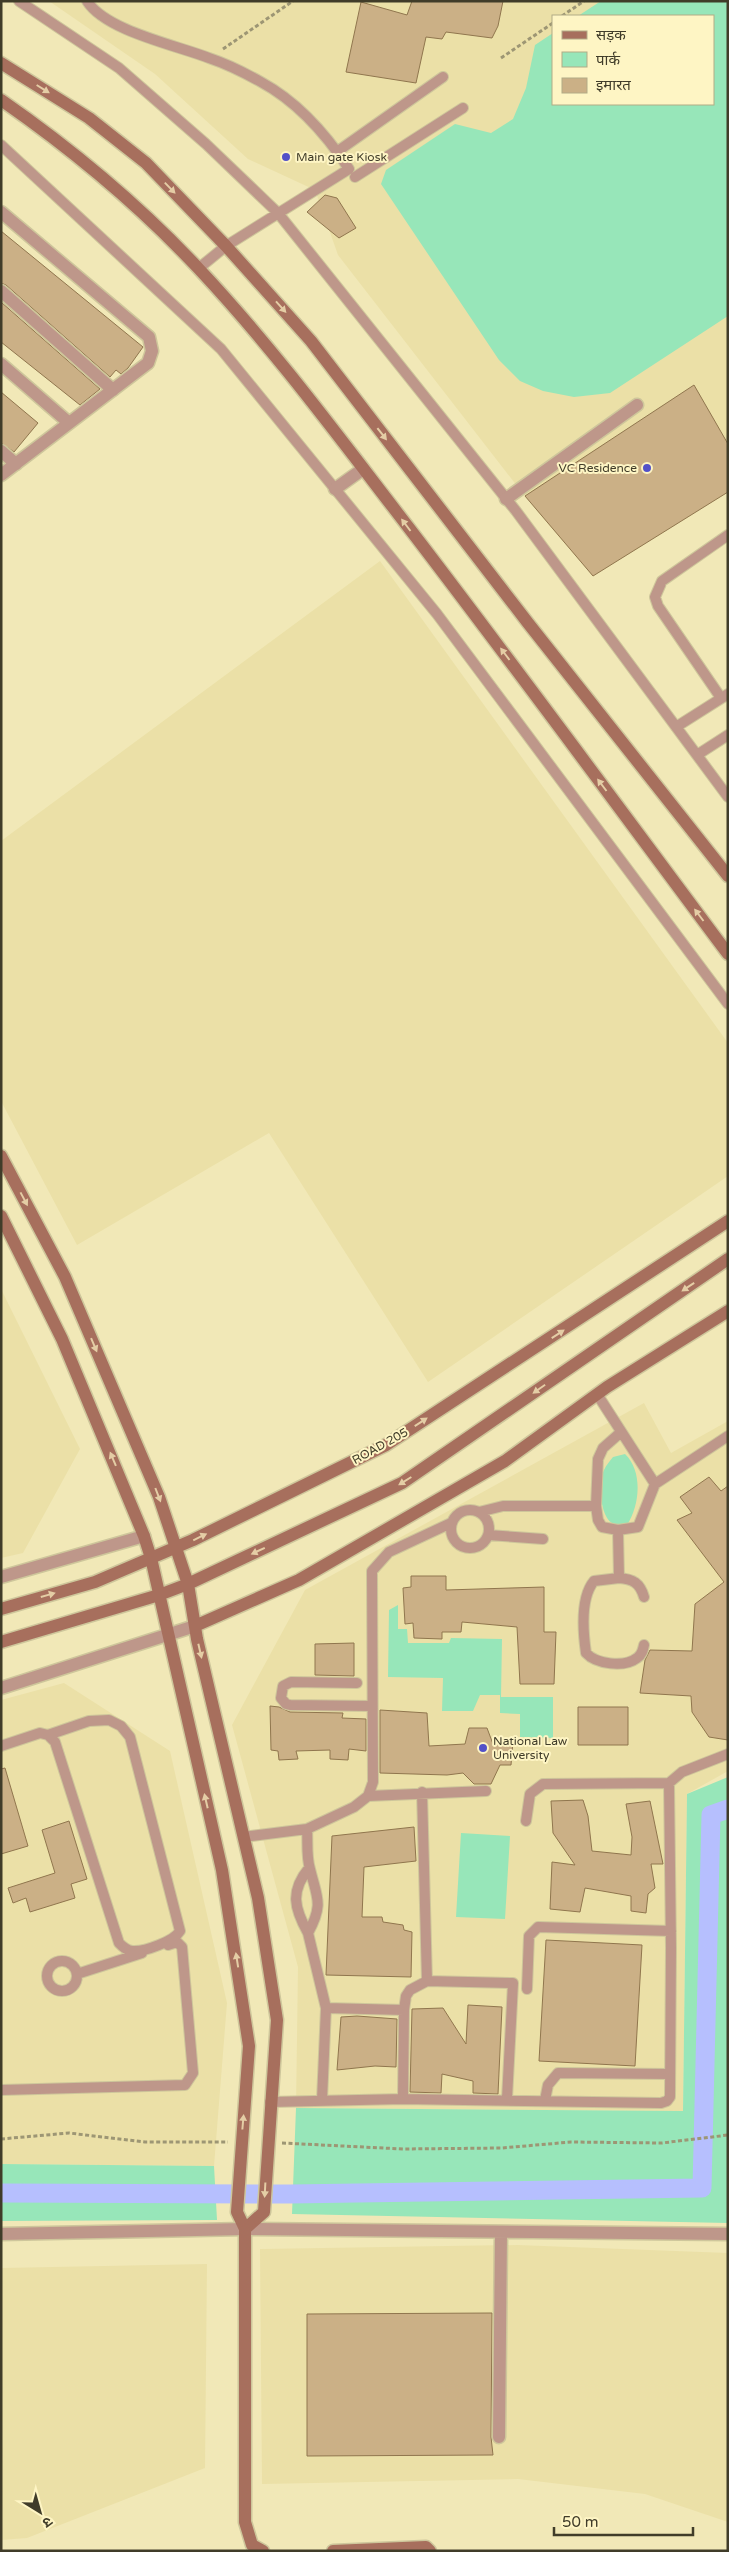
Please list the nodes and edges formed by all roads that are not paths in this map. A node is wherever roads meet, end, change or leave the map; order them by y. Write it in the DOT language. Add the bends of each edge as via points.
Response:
graph roads {
  1 [pos="19,1"];
  2 [pos="87,1"];
  3 [pos="1,62"];
  4 [pos="443,77"];
  5 [pos="1,100"];
  6 [pos="463,108"];
  7 [pos="1,145"];
  8 [pos="338,152"];
  9 [pos="355,177"];
  10 [pos="1,212"];
  11 [pos="278,213"];
  12 [pos="226,246"];
  13 [pos="198,268"];
  14 [pos="1,291"];
  15 [pos="1,364"];
  16 [pos="113,390"];
  17 [pos="637,405"];
  18 [pos="68,422"];
  19 [pos="1,451"];
  20 [pos="16,464"];
  21 [pos="363,468"];
  22 [pos="1,475"];
  23 [pos="335,489"];
  24 [pos="506,498"];
  25 [pos="728,535"];
  26 [pos="724,696"];
  27 [pos="676,727"];
  28 [pos="728,736"];
  29 [pos="697,755"];
  30 [pos="728,797"];
  31 [pos="728,876"];
  32 [pos="728,954"];
  33 [pos="728,1004"];
  34 [pos="1,1156"];
  35 [pos="1,1216"];
  36 [pos="728,1222"];
  37 [pos="728,1259"];
  38 [pos="728,1312"];
  39 [pos="597,1394"];
  40 [pos="620,1433"];
  41 [pos="728,1436"];
  42 [pos="655,1484"];
  43 [pos="596,1506"];
  44 [pos="479,1512"];
  45 [pos="451,1523"];
  46 [pos="618,1530"];
  47 [pos="488,1534"];
  48 [pos="144,1536"];
  49 [pos="543,1539"];
  50 [pos="176,1548"];
  51 [pos="151,1558"];
  52 [pos="1,1577"];
  53 [pos="618,1578"];
  54 [pos="188,1584"];
  55 [pos="159,1595"];
  56 [pos="644,1597"];
  57 [pos="1,1609"];
  58 [pos="195,1626"];
  59 [pos="168,1636"];
  60 [pos="1,1642"];
  61 [pos="644,1645"];
  62 [pos="356,1683"];
  63 [pos="1,1688"];
  64 [pos="372,1706"];
  65 [pos="48,1735"];
  66 [pos="1,1746"];
  67 [pos="728,1754"];
  68 [pos="669,1783"];
  69 [pos="486,1791"];
  70 [pos="422,1792"];
  71 [pos="368,1796"];
  72 [pos="526,1821"];
  73 [pos="307,1829"];
  74 [pos="243,1837"];
  75 [pos="310,1868"];
  76 [pos="671,1931"];
  77 [pos="308,1933"];
  78 [pos="77,1974"];
  79 [pos="427,1981"];
  80 [pos="527,1990"];
  81 [pos="326,2008"];
  82 [pos="404,2010"];
  83 [pos="670,2074"];
  84 [pos="1,2090"];
  85 [pos="403,2099"];
  86 [pos="507,2099"];
  87 [pos="322,2100"];
  88 [pos="545,2100"];
  89 [pos="270,2102"];
  90 [pos="245,2229"];
  91 [pos="501,2232"];
  92 [pos="1,2234"];
  93 [pos="728,2234"];
  94 [pos="499,2437"];
  95 [pos="263,2551"];
  96 [pos="332,2551"];
  97 [pos="430,2551"];
  1 -- 11 [label="lane" via="119,68"];
  2 -- 8 [label="lane" via="111,23 210,58 262,82 295,104"];
  3 -- 12 [label="main road, one-way" via="89,118 146,163"];
  4 -- 8 [label="lane"];
  5 -- 13 [label="main road" via="60,141 118,190"];
  6 -- 9 [label="lane"];
  7 -- 23 [label="lane" via="221,349"];
  8 -- 11 [label="lane" via="349,169"];
  10 -- 16 [label="street" via="149,337 152,351 148,363"];
  11 -- 12 [label="lane"];
  11 -- 24 [label="lane"];
  12 -- 13 [label="lane"];
  12 -- 31 [label="main road, one-way" via="312,341 528,623"];
  13 -- 21 [label="main road" via="279,360"];
  14 -- 16 [label="street"];
  15 -- 18 [label="street"];
  16 -- 18 [label="street"];
  17 -- 24 [label="street"];
  18 -- 20 [label="street"];
  19 -- 20 [label="street"];
  20 -- 22 [label="street"];
  21 -- 23 [label="street"];
  32 -- 21 [label="main road, one-way"];
  23 -- 33 [label="lane" via="436,614"];
  24 -- 27 [label="lane"];
  25 -- 26 [label="lane" via="662,581 655,596 658,606"];
  26 -- 27 [label="lane"];
  27 -- 29 [label="lane"];
  28 -- 29 [label="lane"];
  29 -- 30 [label="lane"];
  34 -- 50 [label="main road, one-way" via="65,1277 159,1497"];
  48 -- 35 [label="main road, one-way" via="62,1339"];
  50 -- 36 [label="main road, ROAD 205, one-way" via="386,1445"];
  37 -- 54 [label="main road, one-way" via="402,1483"];
  38 -- 39 [label="main road"];
  39 -- 40 [label="lane"];
  39 -- 58 [label="main road" via="505,1461 462,1486 299,1580"];
  40 -- 42 [label="lane"];
  40 -- 43 [label="lane" via="603,1448 598,1459"];
  41 -- 42 [label="lane"];
  42 -- 46 [label="lane" via="638,1527"];
  43 -- 44 [label="lane" via="503,1506"];
  43 -- 46 [label="lane" via="602,1527"];
  44 -- 45 [label="lane" via="466,1510"];
  44 -- 47 [label="lane" via="488,1522"];
  45 -- 47 [label="lane" via="454,1541 464,1548 476,1548"];
  45 -- 64 [label="lane" via="390,1552 372,1571"];
  46 -- 53 [label="lane"];
  47 -- 49 [label="lane"];
  48 -- 51 [label="main road"];
  48 -- 52 [label="street"];
  50 -- 51 [label="main road, ROAD 205"];
  50 -- 54 [label="main road"];
  51 -- 55 [label="main road"];
  57 -- 51 [label="main road, ROAD 205, one-way" via="95,1582"];
  53 -- 56 [label="lane" via="629,1578 637,1583"];
  53 -- 61 [label="lane" via="594,1581 588,1589 586,1653 598,1662 627,1662 636,1660"];
  54 -- 55 [label="main road"];
  54 -- 58 [label="main road"];
  55 -- 59 [label="main road"];
  55 -- 60 [label="main road"];
  58 -- 59 [label="street"];
  58 -- 74 [label="main road, one-way"];
  59 -- 63 [label="street"];
  90 -- 59 [label="main road, one-way" via="237,2212 249,2046 222,1870"];
  62 -- 64 [label="lane" via="291,1682 284,1686 281,1698 290,1705"];
  64 -- 71 [label="lane" via="373,1782"];
  65 -- 65 [label="lane" via="89,1721 109,1720 130,1737 180,1930 172,1940 132,1951 119,1942 55,1742"];
  65 -- 66 [label="lane" via="40,1733"];
  67 -- 68 [label="lane" via="682,1772"];
  68 -- 72 [label="lane" via="543,1784 530,1794"];
  68 -- 76 [label="lane"];
  69 -- 70 [label="lane"];
  70 -- 71 [label="lane"];
  70 -- 79 [label="lane"];
  71 -- 73 [label="lane" via="354,1807"];
  73 -- 74 [label="lane"];
  73 -- 75 [label="lane"];
  74 -- 89 [label="main road" via="258,1898 277,2020"];
  75 -- 77 [label="lane" via="318,1898 316,1917"];
  75 -- 77 [label="lane" via="297,1886 296,1901 298,1916"];
  76 -- 80 [label="lane" via="538,1927 529,1936"];
  76 -- 83 [label="lane"];
  77 -- 81 [label="lane"];
  78 -- 84 [label="lane" via="178,1942 182,1947 193,2073 190,2078 185,2085"];
  79 -- 82 [label="lane" via="410,1990"];
  79 -- 86 [label="lane" via="513,1983"];
  81 -- 82 [label="lane"];
  81 -- 87 [label="lane"];
  82 -- 85 [label="lane"];
  83 -- 88 [label="lane" via="558,2073 550,2079"];
  83 -- 88 [label="lane" via="670,2097 661,2103"];
  85 -- 86 [label="lane"];
  85 -- 87 [label="lane"];
  86 -- 88 [label="lane"];
  87 -- 89 [label="lane"];
  89 -- 90 [label="main road, one-way" via="264,2212"];
  90 -- 91 [label="street"];
  90 -- 92 [label="street"];
  90 -- 95 [label="main road" via="245,2522 252,2545"];
  91 -- 93 [label="street"];
  91 -- 94 [label="street"];
  96 -- 97 [label="main road" via="426,2547"];
}
